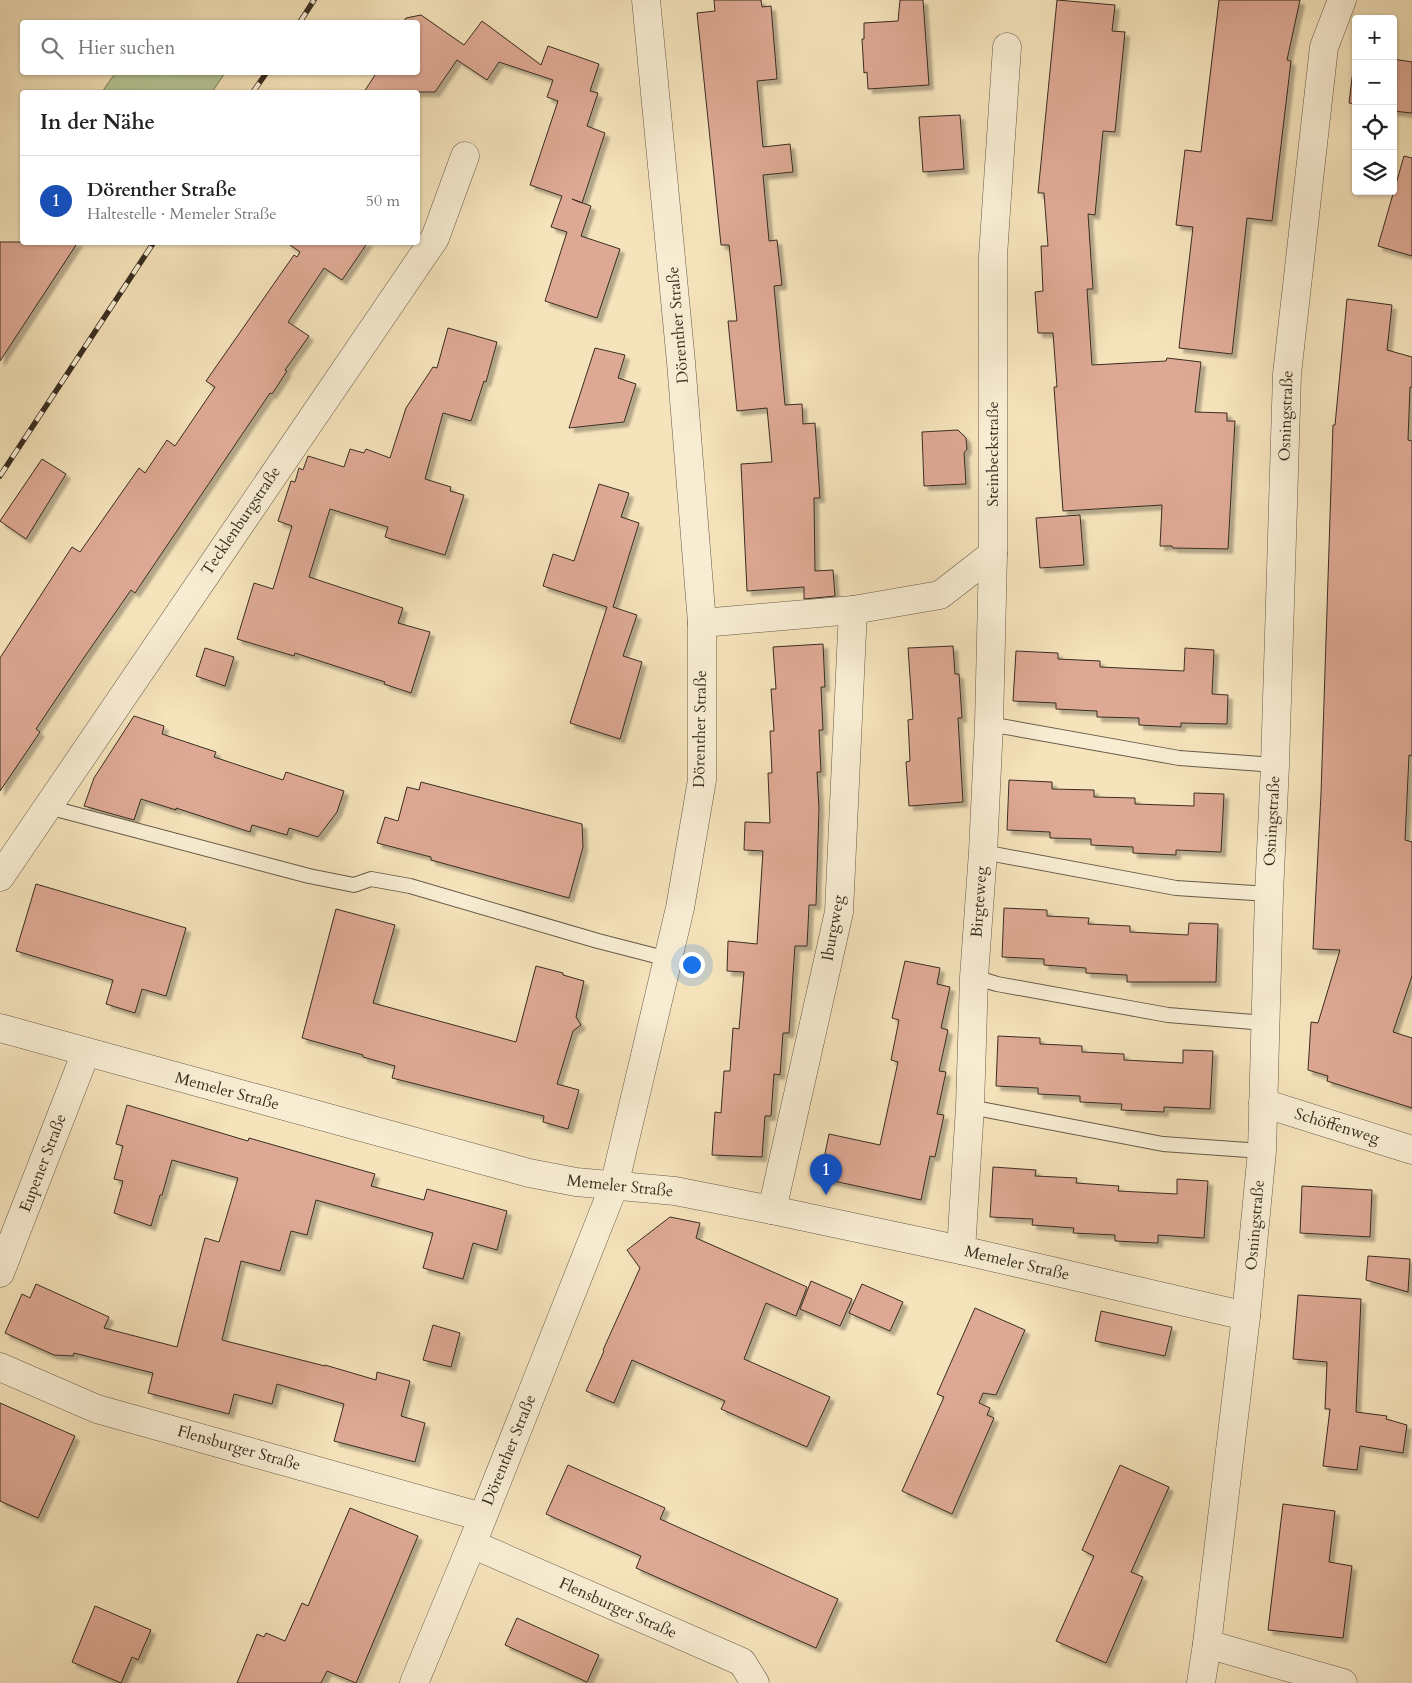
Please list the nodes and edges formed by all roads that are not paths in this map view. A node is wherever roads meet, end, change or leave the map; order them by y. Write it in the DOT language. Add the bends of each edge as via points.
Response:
graph roads {
  1 [pos="646,0"];
  2 [pos="1342,0"];
  3 [pos="1007,48"];
  4 [pos="465,156"];
  5 [pos="993,554"];
  6 [pos="853,610"];
  7 [pos="702,623"];
  8 [pos="989,724"];
  9 [pos="1275,765"];
  10 [pos="48,807"];
  11 [pos="983,852"];
  12 [pos="0,877"];
  13 [pos="1269,894"];
  14 [pos="668,959"];
  15 [pos="974,977"];
  16 [pos="1265,1023"];
  17 [pos="0,1028"];
  18 [pos="86,1052"];
  19 [pos="1263,1103"];
  20 [pos="970,1107"];
  21 [pos="1412,1150"];
  22 [pos="1262,1152"];
  23 [pos="614,1186"];
  24 [pos="772,1210"];
  25 [pos="961,1250"];
  26 [pos="0,1273"];
  27 [pos="1246,1316"];
  28 [pos="0,1367"];
  29 [pos="482,1517"];
  30 [pos="472,1544"];
  31 [pos="1207,1644"];
  32 [pos="414,1683"];
  33 [pos="754,1683"];
  34 [pos="1200,1683"];
  35 [pos="1343,1683"];
  1 -- 7 [label="street, Dörenther Straße" via="682,362"];
  2 -- 9 [label="street, Osningstraße" via="1324,47 1287,374"];
  3 -- 5 [label="street, Steinbeckstraße" via="993,256"];
  4 -- 10 [label="street, Tecklenburgstraße" via="434,238"];
  5 -- 6 [label="street" via="940,596"];
  5 -- 8 [label="street, Birgteweg"];
  6 -- 7 [label="street"];
  6 -- 24 [label="street, Iburgweg" via="838,912"];
  7 -- 14 [label="street, Dörenther Straße" via="702,780"];
  8 -- 9 [label="lane" via="1179,758"];
  8 -- 11 [label="street, Birgteweg"];
  9 -- 13 [label="street, Osningstraße"];
  10 -- 12 [label="street, Tecklenburgstraße"];
  10 -- 14 [label="lane" via="309,876 354,885 370,879 410,886"];
  11 -- 13 [label="lane" via="1176,888"];
  11 -- 15 [label="street, Birgteweg"];
  13 -- 16 [label="street, Osningstraße"];
  14 -- 23 [label="street, Dörenther Straße"];
  15 -- 16 [label="lane" via="1168,1015"];
  15 -- 20 [label="street, Birgteweg"];
  16 -- 19 [label="street, Osningstraße"];
  17 -- 18 [label="street, Memeler Straße"];
  18 -- 23 [label="street, Memeler Straße" via="529,1173"];
  18 -- 26 [label="street, Eupener Straße"];
  19 -- 21 [label="street, Schöffenweg"];
  19 -- 22 [label="street, Osningstraße"];
  20 -- 22 [label="lane" via="1163,1144"];
  20 -- 25 [label="street, Birgteweg"];
  22 -- 27 [label="street, Osningstraße"];
  23 -- 24 [label="street, Memeler Straße" via="675,1191"];
  23 -- 29 [label="street, Dörenther Straße"];
  24 -- 25 [label="street, Memeler Straße"];
  25 -- 27 [label="street, Memeler Straße"];
  27 -- 31 [label="street, Osningstraße"];
  28 -- 29 [label="street, Flensburger Straße" via="98,1409"];
  29 -- 30 [label="street, Dörenther Straße"];
  30 -- 32 [label="street, Dörenther Straße"];
  30 -- 33 [label="street, Flensburger Straße" via="742,1662"];
  31 -- 34 [label="street, Osningstraße"];
  31 -- 35 [label="street"];
}
